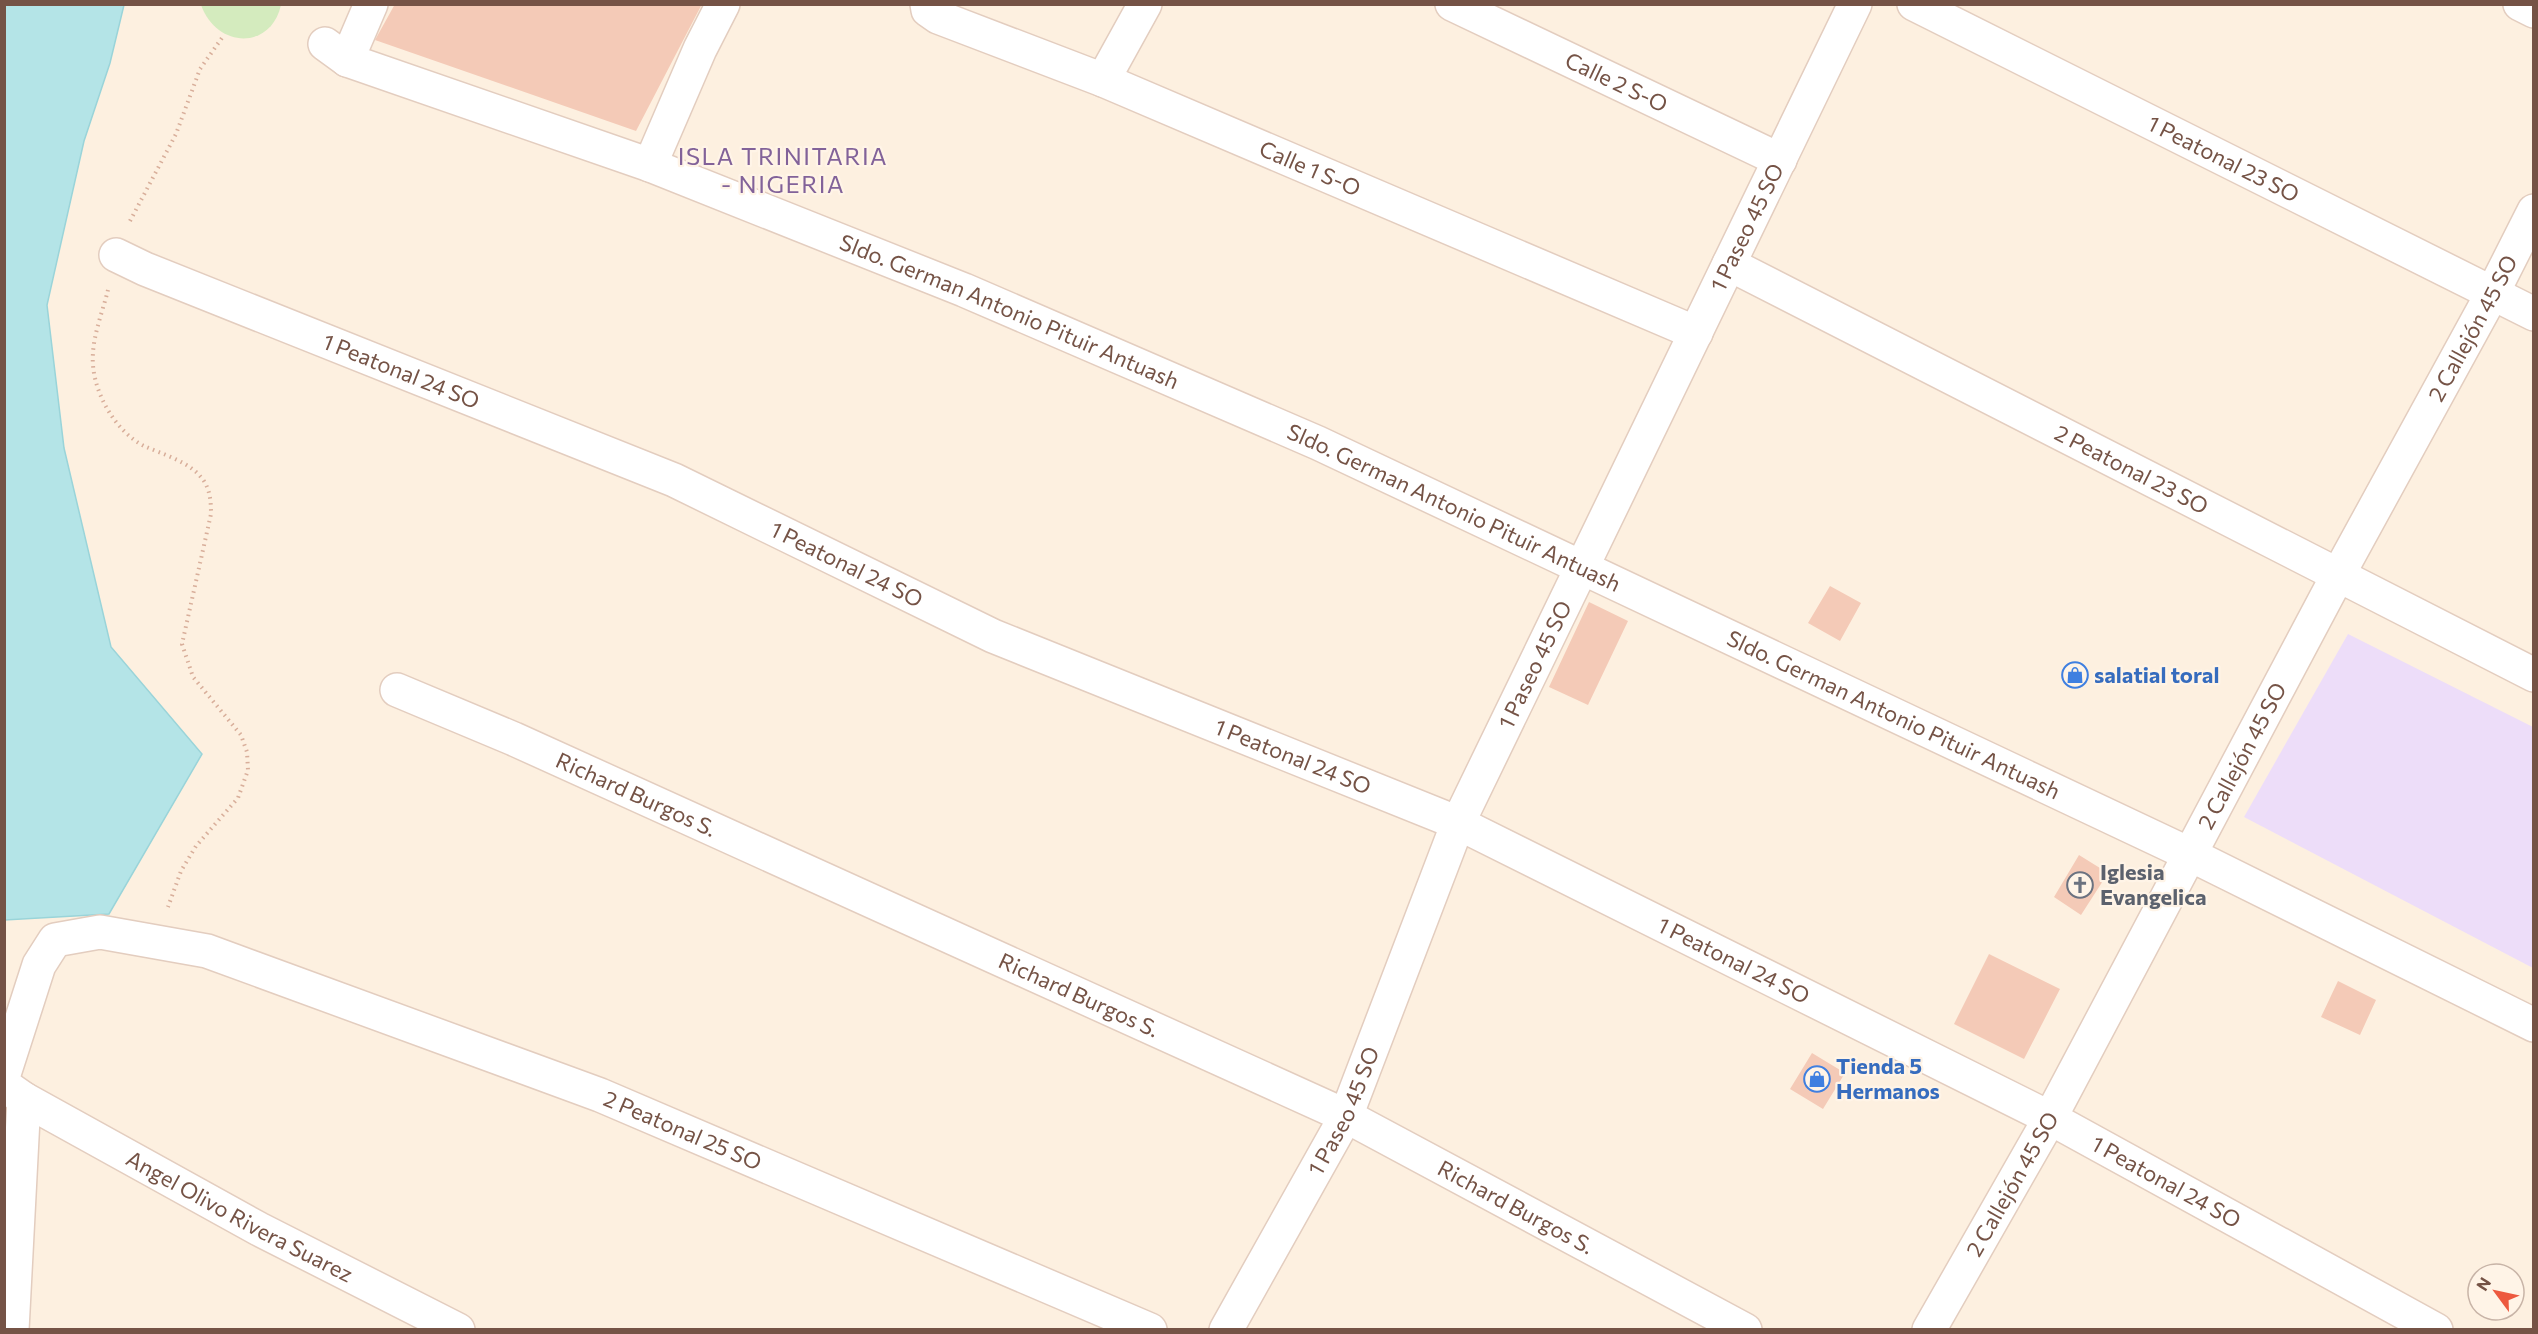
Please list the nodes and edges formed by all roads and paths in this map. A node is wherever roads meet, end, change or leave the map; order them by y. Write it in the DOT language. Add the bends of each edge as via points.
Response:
graph roads {
  1 [pos="371,4"];
  2 [pos="723,4"];
  3 [pos="927,4"];
  4 [pos="1145,4"];
  5 [pos="1452,4"];
  6 [pos="1856,4"];
  7 [pos="1914,4"];
  8 [pos="2520,4"];
  9 [pos="2534,11"];
  10 [pos="224,34"];
  11 [pos="1103,80"];
  12 [pos="1780,160"];
  13 [pos="650,165"];
  14 [pos="2534,211"];
  15 [pos="116,255"];
  16 [pos="1729,264"];
  17 [pos="2492,294"];
  18 [pos="2534,315"];
  19 [pos="1696,333"];
  20 [pos="1582,568"];
  21 [pos="2337,577"];
  22 [pos="2534,675"];
  23 [pos="397,690"];
  24 [pos="1458,823"];
  25 [pos="2189,854"];
  26 [pos="158,942"];
  27 [pos="2534,1025"];
  28 [pos="11,1086"];
  29 [pos="1346,1116"];
  30 [pos="2050,1118"];
  31 [pos="12,1329"];
  32 [pos="458,1329"];
  33 [pos="1150,1329"];
  34 [pos="1226,1329"];
  35 [pos="1745,1329"];
  36 [pos="1929,1329"];
  37 [pos="2436,1329"];
  1 -- 13 [label="street, Sldo. German Antonio Pituir Antuash" via="336,52"];
  2 -- 13 [label="street"];
  3 -- 11 [label="street, Calle 1 S-O" via="928,10 938,17"];
  4 -- 11 [label="street"];
  5 -- 12 [label="street, Calle 2 S-O"];
  6 -- 12 [label="street, 1 Paseo 45 SO"];
  7 -- 17 [label="street, 1 Peatonal 23 SO"];
  8 -- 9 [label="street"];
  10 -- 15 [label="path" via="200,69 176,134 120,240"];
  11 -- 19 [label="street, Calle 1 S-O"];
  12 -- 16 [label="street, 1 Paseo 45 SO"];
  13 -- 20 [label="street, Sldo. German Antonio Pituir Antuash" via="1050,327 1318,443"];
  14 -- 17 [label="street, 2 Callejón 45 SO"];
  15 -- 24 [label="street, 1 Peatonal 24 SO" via="674,480 993,636"];
  15 -- 26 [label="path" via="93,353 95,374 105,403 123,430 140,444 194,469 207,486 211,514 182,645 193,677 241,735 247,752 248,770 238,798 196,846 181,871"];
  16 -- 19 [label="street, 1 Paseo 45 SO"];
  16 -- 21 [label="street, 2 Peatonal 23 SO"];
  17 -- 18 [label="street, 1 Peatonal 23 SO"];
  17 -- 21 [label="street, 2 Callejón 45 SO"];
  19 -- 20 [label="street, 1 Paseo 45 SO"];
  20 -- 24 [label="street, 1 Paseo 45 SO"];
  20 -- 25 [label="street, Sldo. German Antonio Pituir Antuash"];
  21 -- 22 [label="street, 2 Peatonal 23 SO"];
  21 -- 25 [label="street, 2 Callejón 45 SO"];
  23 -- 29 [label="street, Richard Burgos S." via="525,744"];
  24 -- 29 [label="street, 1 Paseo 45 SO"];
  24 -- 30 [label="street, 1 Peatonal 24 SO"];
  25 -- 27 [label="street, Sldo. German Antonio Pituir Antuash"];
  25 -- 30 [label="street, 2 Callejón 45 SO"];
  26 -- 28 [label="street, 2 Peatonal 25 SO" via="100,932 55,940 39,964"];
  26 -- 33 [label="street, 2 Peatonal 25 SO" via="207,951 600,1095"];
  28 -- 31 [label="street, 2 Peatonal 25 SO"];
  28 -- 32 [label="street, Angel Olivo Rivera Suarez" via="259,1229"];
  29 -- 34 [label="street, 1 Paseo 45 SO"];
  29 -- 35 [label="street, Richard Burgos S."];
  30 -- 36 [label="street, 2 Callejón 45 SO"];
  30 -- 37 [label="street, 1 Peatonal 24 SO"];
}
